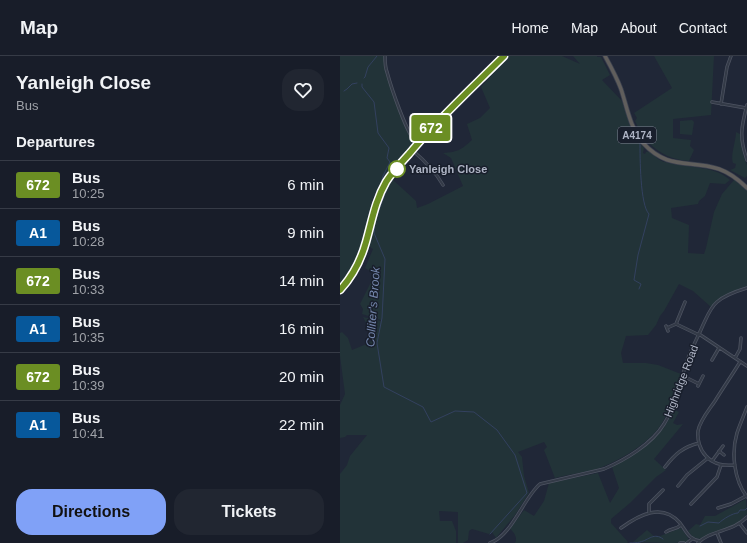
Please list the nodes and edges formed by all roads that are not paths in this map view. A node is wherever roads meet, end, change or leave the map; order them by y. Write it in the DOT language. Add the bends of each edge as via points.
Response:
graph roads {
  1 [pos="385,56"];
  2 [pos="504,56"];
  3 [pos="605,56"];
  4 [pos="731,56"];
  5 [pos="712,102"];
  6 [pos="721,104"];
  7 [pos="747,106"];
  8 [pos="746,114"];
  9 [pos="418,144"];
  10 [pos="412,150"];
  11 [pos="747,160"];
  12 [pos="443,185"];
  13 [pos="746,186"];
  14 [pos="747,288"];
  15 [pos="340,290"];
  16 [pos="685,302"];
  17 [pos="676,324"];
  18 [pos="667,328"];
  19 [pos="699,335"];
  20 [pos="741,338"];
  21 [pos="719,348"];
  22 [pos="735,358"];
  23 [pos="712,360"];
  24 [pos="740,362"];
  25 [pos="747,366"];
  26 [pos="683,376"];
  27 [pos="703,376"];
  28 [pos="747,406"];
  29 [pos="699,444"];
  30 [pos="723,446"];
  31 [pos="719,451"];
  32 [pos="724,454"];
  33 [pos="708,458"];
  34 [pos="712,461"];
  35 [pos="721,465"];
  36 [pos="735,465"];
  37 [pos="665,467"];
  38 [pos="678,486"];
  39 [pos="663,490"];
  40 [pos="747,496"];
  41 [pos="691,504"];
  42 [pos="718,508"];
  43 [pos="650,512"];
  44 [pos="747,517"];
  45 [pos="740,524"];
  46 [pos="681,525"];
  47 [pos="621,528"];
  48 [pos="666,532"];
  49 [pos="747,533"];
  50 [pos="717,534"];
  51 [pos="692,539"];
  52 [pos="699,542"];
  53 [pos="492,543"];
  54 [pos="680,543"];
  55 [pos="685,543"];
  56 [pos="721,543"];
  1 -- 9 [label="street" via="386,70 403,117 410,134"];
  2 -- 9 [label="highway" via="444,114"];
  3 -- 13 [label="highway, A4174" via="619,84 632,126 642,142 653,152 672,162 712,167 731,175"];
  4 -- 6 [label="street"];
  5 -- 6 [label="street"];
  6 -- 7 [label="street"];
  7 -- 8 [label="street"];
  8 -- 11 [label="street" via="741,138"];
  9 -- 10 [label="highway"];
  10 -- 12 [label="street" via="426,162"];
  10 -- 15 [label="highway" via="387,180 378,196 360,258 352,275"];
  14 -- 19 [label="street, Highridge Road" via="716,303"];
  16 -- 17 [label="street"];
  17 -- 18 [label="street"];
  17 -- 19 [label="street"];
  19 -- 21 [label="street"];
  19 -- 26 [label="street, Highridge Road" via="689,354"];
  20 -- 22 [label="street" via="740,349"];
  21 -- 22 [label="street"];
  21 -- 23 [label="street"];
  22 -- 24 [label="street"];
  24 -- 25 [label="street"];
  24 -- 29 [label="street" via="701,423 698,432"];
  26 -- 27 [label="street" via="699,385"];
  26 -- 53 [label="street, Highridge Road" via="664,425 653,437 612,466 540,484 514,521"];
  28 -- 36 [label="street" via="736,438"];
  29 -- 33 [label="street"];
  29 -- 37 [label="street" via="679,451"];
  30 -- 31 [label="street"];
  31 -- 32 [label="street"];
  31 -- 34 [label="street"];
  33 -- 34 [label="street"];
  33 -- 38 [label="street" via="681,479"];
  34 -- 35 [label="street"];
  35 -- 36 [label="street"];
  35 -- 41 [label="street" via="717,477"];
  36 -- 40 [label="street" via="740,485"];
  39 -- 43 [label="street" via="648,504"];
  40 -- 42 [label="street"];
  43 -- 46 [label="street" via="666,514"];
  43 -- 47 [label="street"];
  44 -- 45 [label="street"];
  45 -- 49 [label="street"];
  45 -- 50 [label="street"];
  46 -- 48 [label="street"];
  46 -- 51 [label="street"];
  50 -- 52 [label="street"];
  50 -- 56 [label="street"];
  51 -- 52 [label="street"];
  51 -- 55 [label="street"];
  54 -- 55 [label="street"];
}
